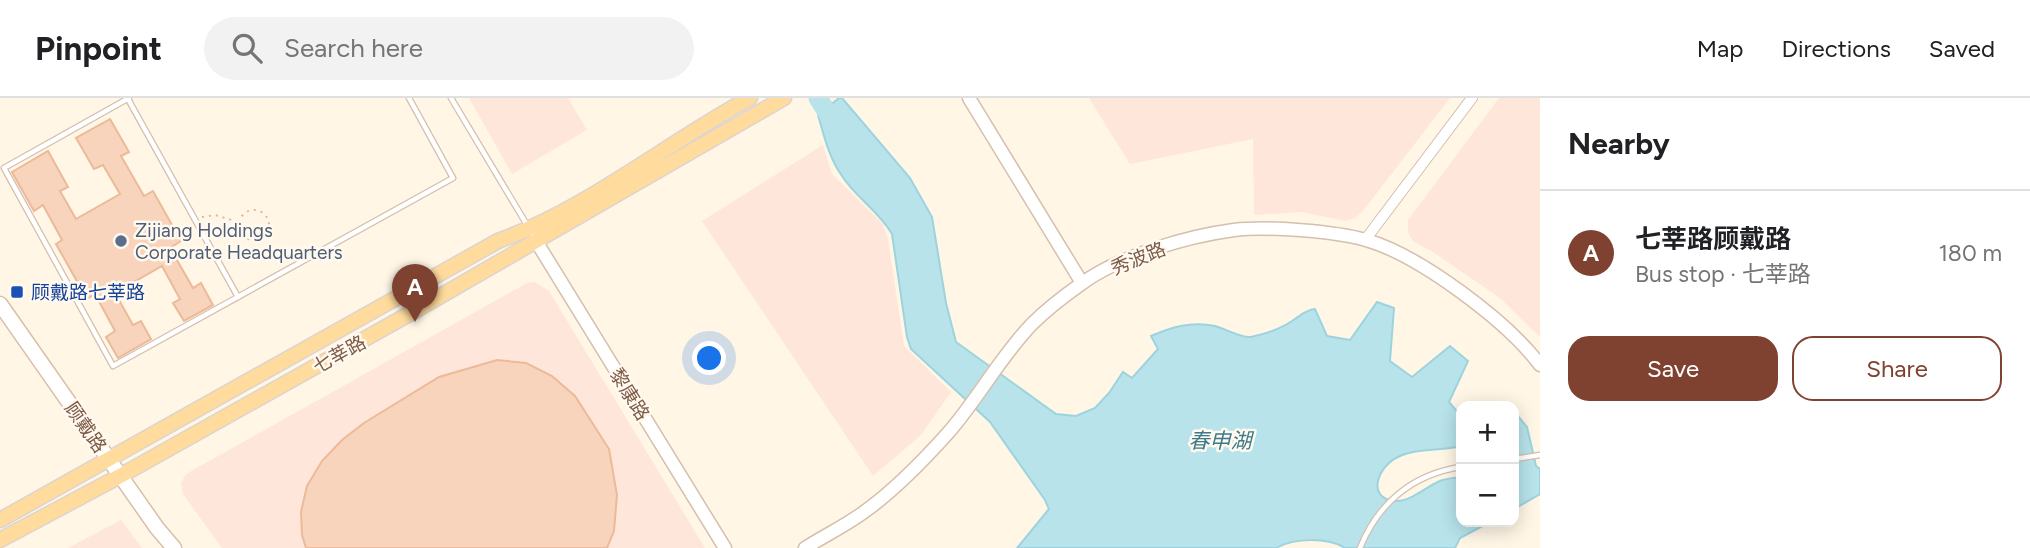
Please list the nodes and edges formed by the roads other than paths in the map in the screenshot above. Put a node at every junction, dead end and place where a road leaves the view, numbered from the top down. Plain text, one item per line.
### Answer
1 (128, 98) edge
2 (409, 98) edge
3 (451, 98) edge
4 (750, 98) edge
5 (784, 98) edge
6 (969, 98) edge
7 (1472, 98) edge
8 (533, 235) junction
9 (1365, 240) junction
10 (1082, 283) junction
11 (238, 297) junction
12 (0, 304) edge
13 (1540, 365) edge
14 (1540, 454) edge
15 (1519, 458) edge
16 (108, 459) junction
17 (1456, 468) edge
18 (120, 476) junction
19 (0, 520) edge
20 (0, 540) edge
21 (174, 548) edge
22 (725, 548) edge
23 (805, 548) edge
24 (1360, 548) edge

1 - 11 lane
1 - 11 lane
2 - 11 lane
3 - 8 lane
4 - 8 main road, 七莘路
5 - 8 main road, 七莘路
6 - 10 street
7 - 9 street
8 - 16 main road, 七莘路
8 - 18 main road, 七莘路
8 - 22 street, 黎康路
9 - 10 street, 秀波路
9 - 13 street, 秀波路
10 - 23 street, 秀波路
12 - 16 main road, 顾戴路
14 - 15 lane
16 - 18 main road, 顾戴路
16 - 19 main road, 七莘路
17 - 24 lane
18 - 20 main road, 七莘路
18 - 21 main road, 顾戴路

